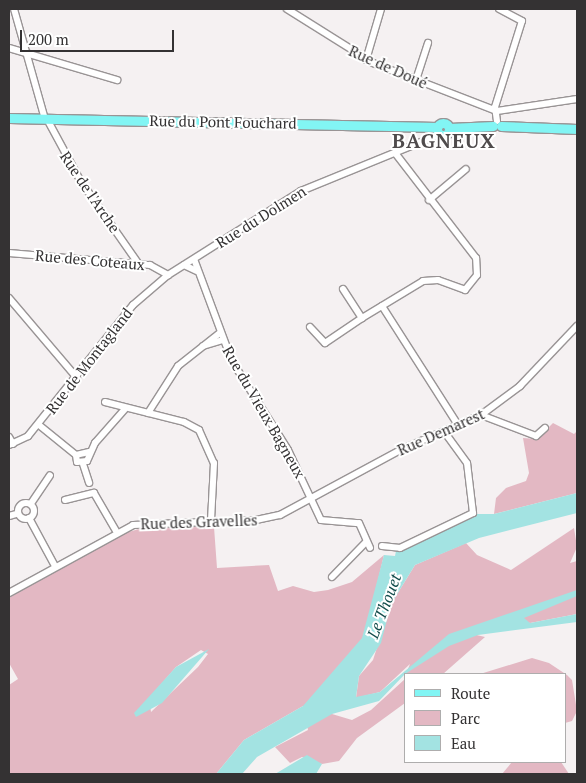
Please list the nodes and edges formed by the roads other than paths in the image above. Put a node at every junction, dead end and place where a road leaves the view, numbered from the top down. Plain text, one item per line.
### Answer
1 (14, 9) edge
2 (287, 9) edge
3 (381, 9) edge
4 (499, 9) edge
5 (428, 43) dead end
6 (9, 48) edge
7 (24, 52) junction
8 (366, 60) junction
9 (117, 80) dead end
10 (416, 80) junction
11 (577, 99) edge
12 (496, 111) junction
13 (9, 118) edge
14 (46, 119) junction
15 (497, 125) junction
16 (577, 129) edge
17 (439, 131) junction
18 (395, 153) junction
19 (466, 169) dead end
20 (429, 200) junction
21 (9, 253) edge
22 (194, 259) junction
23 (138, 264) junction
24 (184, 265) junction
25 (197, 271) junction
26 (168, 275) junction
27 (343, 289) dead end
28 (9, 298) edge
29 (382, 306) junction
30 (362, 318) junction
31 (310, 326) dead end
32 (577, 326) edge
33 (220, 333) junction
34 (223, 340) junction
35 (201, 346) junction
36 (78, 378) junction
37 (105, 402) dead end
38 (126, 409) junction
39 (148, 413) junction
40 (481, 415) junction
41 (38, 425) junction
42 (458, 425) junction
43 (545, 428) dead end
44 (444, 431) junction
45 (9, 437) edge
46 (11, 445) edge
47 (89, 452) junction
48 (76, 455) junction
49 (83, 464) junction
50 (50, 475) dead end
51 (89, 483) dead end
52 (311, 496) junction
53 (65, 500) dead end
54 (32, 502) junction
55 (16, 514) junction
56 (9, 516) edge
57 (29, 518) junction
58 (211, 520) junction
59 (116, 531) junction
60 (382, 546) dead end
61 (55, 566) junction
62 (332, 577) dead end
63 (9, 593) edge

1 - 7 street, Rue de l'Arche
2 - 8 street, Rue de Doué
3 - 8 street
4 - 12 street
5 - 10 street
6 - 7 street
7 - 9 street
7 - 14 street, Rue de l'Arche
8 - 10 street, Rue de Doué
10 - 12 street, Rue de Doué
11 - 12 street, Rue de Doué
12 - 15 street
13 - 14 main road, Rue du Pont Fouchard
14 - 17 main road, Rue du Pont Fouchard
14 - 23 street, Rue de l'Arche
15 - 16 main road
15 - 17 main road, Rue du Pont Fouchard
17 - 18 street, Rue du Dolmen
18 - 20 street
18 - 22 street, Rue du Dolmen
19 - 20 street
20 - 29 street
21 - 23 street, Rue des Coteaux
22 - 24 street, Rue du Dolmen
22 - 25 street, Rue du Vieux Bagneux
23 - 26 street, Rue des Coteaux
24 - 25 street
24 - 26 street, Rue du Dolmen
25 - 33 street, Rue du Vieux Bagneux
26 - 36 street, Rue de Montagland
27 - 30 street
28 - 36 street
29 - 30 street
29 - 42 street
30 - 31 street
32 - 40 street, Rue Demarest
33 - 34 street, Rue du Vieux Bagneux
33 - 35 street
34 - 35 street
34 - 52 street, Rue du Vieux Bagneux
35 - 39 street
36 - 41 street, Rue de Montagland
37 - 38 street
38 - 39 street
38 - 47 street
39 - 58 street
40 - 42 street, Rue Demarest
40 - 43 street
41 - 46 street, Rue de Montagland
41 - 48 street
42 - 44 street, Rue Demarest
44 - 52 street, Rue Demarest
44 - 60 street
45 - 46 street
47 - 48 street
47 - 49 street
48 - 49 street
49 - 51 street
50 - 54 street
52 - 58 street, Rue des Gravelles
52 - 62 street, Rue du Vieux Bagneux
53 - 59 street
54 - 55 street
54 - 57 street
55 - 56 street
55 - 57 street
57 - 61 street
58 - 59 street, Rue des Gravelles
59 - 61 street, Rue des Gravelles
61 - 63 street, Rue des Gravelles

